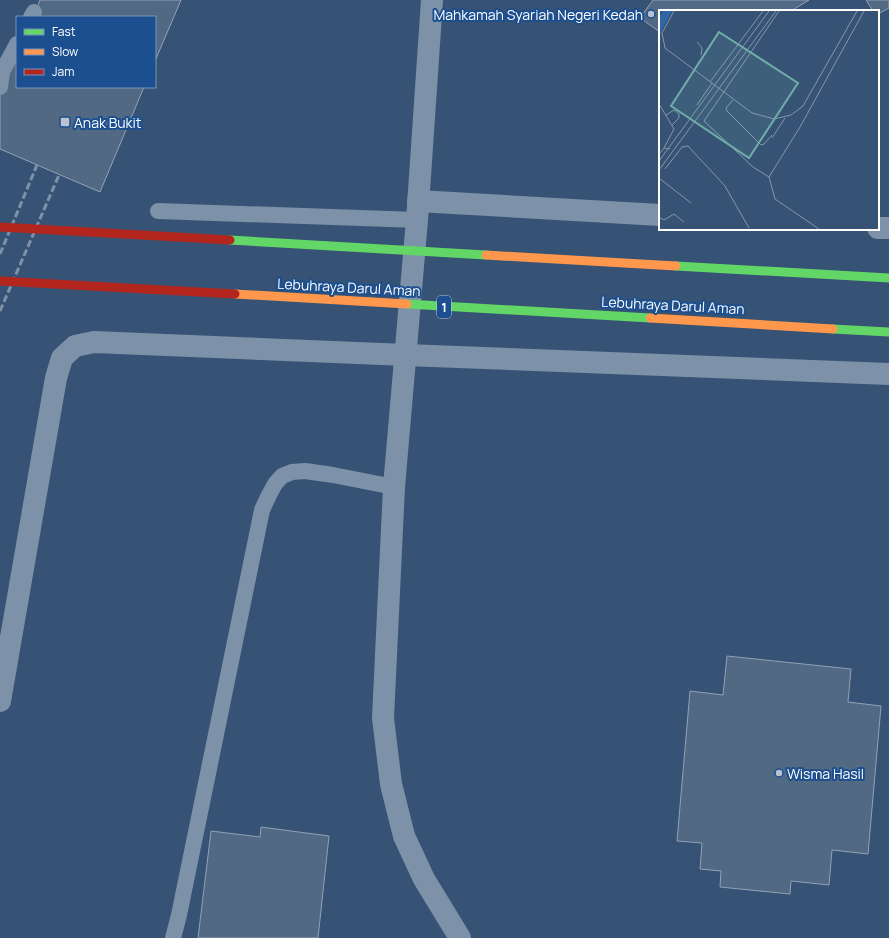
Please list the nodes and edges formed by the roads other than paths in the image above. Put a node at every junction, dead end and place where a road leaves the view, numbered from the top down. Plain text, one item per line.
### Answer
1 (432, 0) edge
2 (16, 46) edge
3 (1, 76) edge
4 (417, 210) junction
5 (158, 211) dead end
6 (659, 215) edge
7 (0, 227) edge
8 (889, 278) edge
9 (0, 281) edge
10 (889, 332) edge
11 (406, 355) junction
12 (889, 374) edge
13 (394, 486) junction
14 (0, 701) edge
15 (173, 938) edge
16 (460, 938) edge

1 - 4 street
2 - 3 lane
4 - 5 lane
4 - 6 street
4 - 11 street
7 - 8 highway, bridge
9 - 10 highway, Lebuhraya Darul Aman / 1, bridge
11 - 12 street
11 - 13 street
11 - 14 street
13 - 15 lane
13 - 16 street

